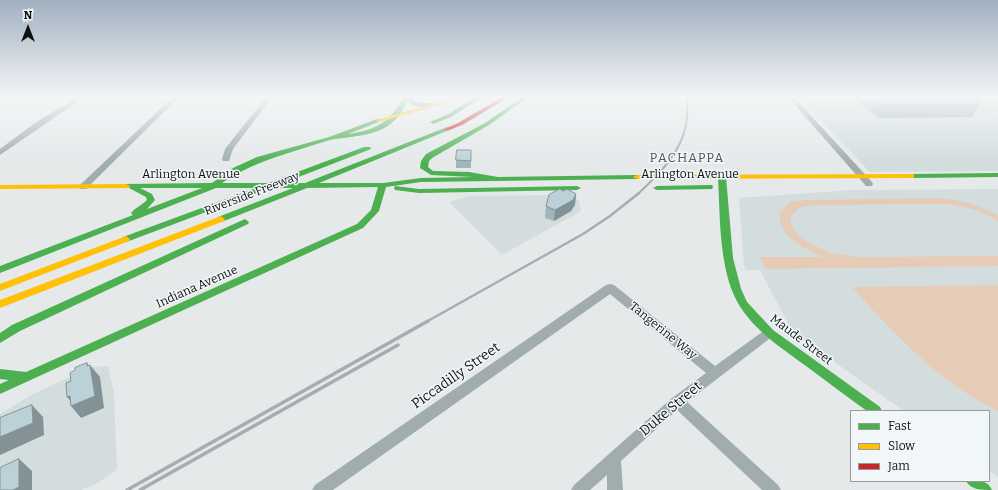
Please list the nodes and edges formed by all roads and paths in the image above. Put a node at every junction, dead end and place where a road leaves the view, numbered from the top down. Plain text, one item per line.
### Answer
1 (48, 119) edge
2 (153, 119) edge
3 (252, 119) edge
4 (383, 119) edge
5 (394, 119) edge
6 (442, 119) edge
7 (469, 119) edge
8 (494, 119) edge
9 (810, 119) edge
10 (379, 120) joint
11 (422, 127) dead end
12 (331, 138) junction
13 (374, 146) dead end
14 (0, 153) edge
15 (269, 156) junction
16 (226, 159) dead end
17 (998, 175) edge
18 (861, 176) junction
19 (722, 177) junction
20 (495, 178) junction
21 (998, 182) edge
22 (869, 184) junction
23 (383, 185) junction
24 (212, 186) junction
25 (281, 186) junction
26 (774, 186) dead end
27 (0, 187) edge
28 (83, 187) junction
29 (132, 187) junction
30 (726, 187) junction
31 (586, 188) dead end
32 (646, 188) dead end
33 (287, 194) junction
34 (269, 211) dead end
35 (255, 217) dead end
36 (102, 229) junction
37 (0, 270) edge
38 (0, 288) edge
39 (610, 288) joint
40 (0, 304) edge
41 (769, 333) junction
42 (0, 339) edge
43 (715, 373) junction
44 (0, 374) edge
45 (27, 377) junction
46 (0, 389) edge
47 (677, 402) junction
48 (875, 410) edge
49 (614, 458) junction
50 (974, 482) edge
51 (320, 490) edge
52 (578, 490) edge
53 (615, 490) edge
54 (773, 490) edge
55 (985, 490) edge

1 - 14 street
2 - 28 street
3 - 16 street
4 - 10 main road
5 - 12 main road
6 - 11 main road
7 - 33 main road, Riverside Freeway
8 - 20 main road
9 - 18 street
10 - 12 main road
12 - 15 main road
13 - 38 main road, Riverside Freeway
15 - 24 main road
15 - 25 main road
17 - 18 main road, Arlington Avenue
18 - 19 main road, Arlington Avenue
18 - 22 street
19 - 20 main road, Arlington Avenue
19 - 30 main road, Maude Street
20 - 23 main road, Arlington Avenue
21 - 22 main road
22 - 26 main road
23 - 25 main road, Arlington Avenue
23 - 31 main road, Arlington Avenue
23 - 45 main road, Indiana Avenue
24 - 25 main road, Arlington Avenue
24 - 29 main road, Arlington Avenue
24 - 36 main road
27 - 28 main road, Arlington Avenue
28 - 29 main road, Arlington Avenue
29 - 36 main road
30 - 32 main road, Arlington Avenue
30 - 41 main road, Maude Street
33 - 34 main road
33 - 40 main road, Riverside Freeway
35 - 42 main road
36 - 37 main road
39 - 43 street, Tangerine Way
39 - 51 street, Piccadilly Street
41 - 43 street, Duke Street
41 - 48 main road, Maude Street
43 - 47 street, Duke Street
44 - 45 main road
45 - 46 main road, Indiana Avenue
47 - 49 street, Duke Street
47 - 54 street
49 - 52 street, Duke Street
49 - 53 street
50 - 55 main road

